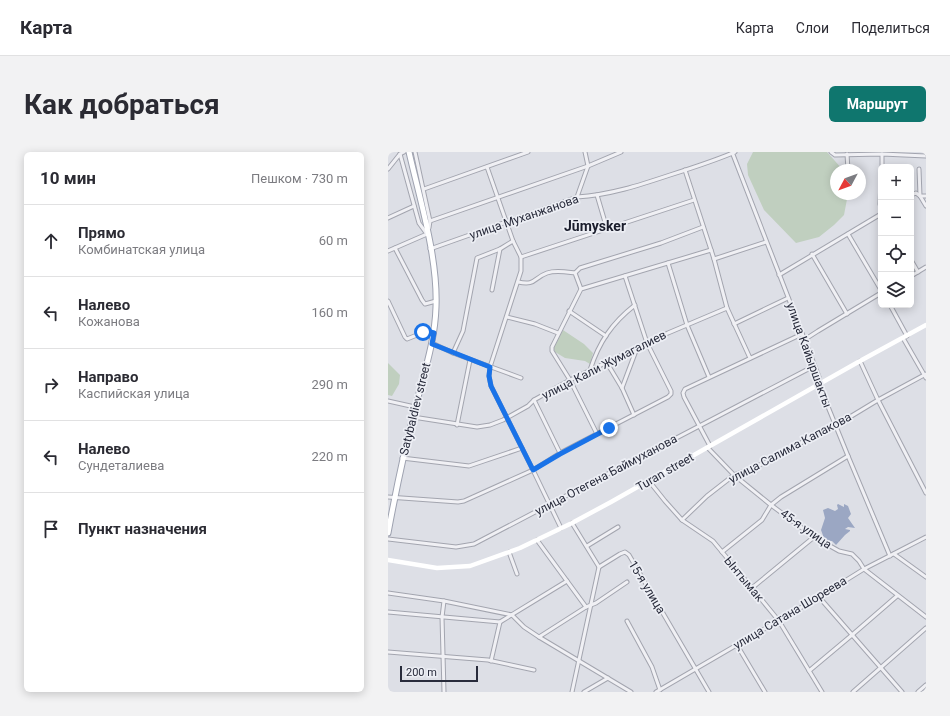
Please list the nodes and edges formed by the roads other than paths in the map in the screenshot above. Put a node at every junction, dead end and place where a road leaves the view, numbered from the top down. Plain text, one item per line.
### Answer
1 (404, 152) edge
2 (409, 152) edge
3 (415, 152) edge
4 (528, 152) edge
5 (585, 152) edge
6 (621, 152) edge
7 (733, 152) edge
8 (831, 152) edge
9 (400, 154) junction
10 (847, 154) junction
11 (882, 154) junction
12 (926, 156) edge
13 (848, 164) edge
14 (882, 164) edge
15 (588, 166) junction
16 (487, 167) junction
17 (388, 169) edge
18 (919, 169) dead end
19 (685, 170) junction
20 (424, 189) junction
21 (914, 194) edge
22 (597, 196) junction
23 (920, 196) junction
24 (926, 196) edge
25 (497, 197) junction
26 (577, 197) junction
27 (694, 200) junction
28 (414, 206) junction
29 (926, 206) edge
30 (878, 216) edge
31 (388, 218) edge
32 (430, 221) junction
33 (506, 222) junction
34 (703, 227) junction
35 (607, 228) junction
36 (427, 234) junction
37 (848, 234) junction
38 (513, 240) junction
39 (766, 242) junction
40 (395, 248) junction
41 (430, 249) junction
42 (500, 249) junction
43 (711, 250) junction
44 (388, 251) edge
45 (812, 254) junction
46 (521, 257) junction
47 (714, 259) junction
48 (668, 263) junction
49 (914, 265) edge
50 (926, 267) edge
51 (918, 272) junction
52 (575, 273) junction
53 (914, 274) edge
54 (779, 275) junction
55 (625, 276) junction
56 (518, 282) junction
57 (878, 285) edge
58 (581, 289) junction
59 (492, 290) dead end
60 (878, 295) edge
61 (788, 298) junction
62 (388, 301) edge
63 (436, 301) junction
64 (635, 305) junction
65 (727, 308) junction
66 (891, 308) edge
67 (569, 311) junction
68 (847, 314) junction
69 (507, 317) junction
70 (734, 324) junction
71 (926, 325) edge
72 (687, 326) junction
73 (434, 333) junction
74 (558, 333) junction
75 (802, 334) junction
76 (606, 336) junction
77 (905, 337) junction
78 (804, 340) junction
79 (647, 343) junction
80 (432, 344) junction
81 (637, 348) junction
82 (453, 353) junction
83 (750, 358) junction
84 (470, 360) junction
85 (860, 361) junction
86 (606, 363) junction
87 (814, 366) junction
88 (490, 367) junction
89 (590, 370) junction
90 (925, 376) edge
91 (521, 378) dead end
92 (709, 378) junction
93 (570, 380) junction
94 (820, 384) junction
95 (622, 388) junction
96 (534, 400) junction
97 (878, 400) junction
98 (388, 401) edge
99 (415, 407) junction
100 (634, 415) junction
101 (413, 417) junction
102 (507, 417) junction
103 (457, 425) junction
104 (835, 425) junction
105 (699, 426) junction
106 (597, 434) junction
107 (709, 447) junction
108 (522, 448) junction
109 (560, 454) junction
110 (848, 456) junction
111 (402, 458) junction
112 (533, 470) junction
113 (734, 475) junction
114 (649, 481) junction
115 (926, 493) edge
116 (388, 497) edge
117 (394, 498) junction
118 (550, 504) junction
119 (771, 505) junction
120 (682, 520) junction
121 (572, 523) junction
122 (618, 527) dead end
123 (561, 528) junction
124 (388, 533) edge
125 (814, 537) junction
126 (926, 537) edge
127 (388, 538) edge
128 (537, 540) junction
129 (587, 546) junction
130 (509, 552) junction
131 (722, 552) junction
132 (894, 554) junction
133 (890, 556) junction
134 (388, 560) edge
135 (599, 567) junction
136 (864, 569) junction
137 (517, 574) dead end
138 (926, 577) edge
139 (567, 581) junction
140 (627, 582) dead end
141 (752, 588) junction
142 (388, 593) edge
143 (897, 596) junction
144 (819, 597) junction
145 (444, 601) junction
146 (590, 606) junction
147 (586, 607) junction
148 (388, 612) edge
149 (512, 615) junction
150 (442, 617) junction
151 (926, 617) edge
152 (627, 621) dead end
153 (779, 621) junction
154 (500, 622) junction
155 (926, 628) edge
156 (852, 635) junction
157 (539, 637) junction
158 (738, 644) junction
159 (388, 652) edge
160 (442, 656) junction
161 (491, 661) junction
162 (579, 661) junction
163 (881, 668) junction
164 (696, 669) junction
165 (534, 670) dead end
166 (809, 671) junction
167 (608, 678) junction
168 (926, 685) edge
169 (660, 690) junction
170 (444, 692) edge
171 (572, 692) edge
172 (584, 692) edge
173 (631, 692) edge
174 (656, 692) edge
175 (709, 692) edge
176 (765, 692) edge
177 (822, 692) edge
178 (853, 692) edge
179 (902, 692) edge
180 (918, 692) edge

1 - 9 street
2 - 36 main road, Satybaldiev street
3 - 20 street
4 - 16 street
5 - 15 street
6 - 15 street
7 - 19 street, улица Муханжанова
7 - 39 street, улица Кайыршакты
8 - 10 street
9 - 17 street
9 - 28 street
10 - 11 street
10 - 13 street
11 - 12 street
11 - 14 street
15 - 25 street
15 - 26 street
16 - 20 street
16 - 25 street
18 - 23 street
19 - 22 street, улица Муханжанова
19 - 27 street
20 - 32 street
21 - 23 street
22 - 26 street, улица Муханжанова
22 - 35 street
23 - 24 street
23 - 29 street
25 - 32 street
25 - 33 street
26 - 33 street, улица Муханжанова
27 - 34 street
27 - 35 street
28 - 31 street
28 - 36 street
30 - 37 street
32 - 36 street
33 - 38 street
33 - 41 street, улица Муханжанова
34 - 43 street
34 - 52 street
35 - 46 street
36 - 40 street
36 - 41 main road, Satybaldiev street
37 - 45 street
37 - 57 street
38 - 42 street
38 - 46 street
39 - 47 street
39 - 54 street, улица Кайыршакты
40 - 44 street
40 - 63 street
41 - 63 main road, Satybaldiev street
42 - 59 street
42 - 82 street
43 - 47 street
43 - 48 street
45 - 54 street
45 - 68 street
46 - 56 street
47 - 65 street
48 - 55 street
48 - 72 street
49 - 51 street
50 - 51 street
51 - 53 street
52 - 56 street
52 - 58 street
54 - 61 street, улица Кайыршакты
55 - 58 street
55 - 64 street
56 - 69 street
58 - 67 street
60 - 68 street
61 - 70 street
61 - 75 street, улица Кайыршакты
62 - 73 street
63 - 73 main road, Satybaldiev street
64 - 76 street
64 - 79 street
65 - 70 street
65 - 72 street, улица Кали Жумагалиев
66 - 77 street
67 - 74 street
67 - 76 street
68 - 78 street
69 - 74 street
69 - 88 street
70 - 83 street
71 - 77 street, Turan street
72 - 79 street, улица Кали Жумагалиев
72 - 92 street
73 - 80 main road, Satybaldiev street
74 - 93 street
75 - 78 street, улица Кайыршакты
75 - 83 street
76 - 89 street
77 - 85 street, Turan street
77 - 90 street
78 - 87 street, улица Кайыршакты
79 - 81 street, улица Кали Жумагалиев
79 - 100 street
80 - 82 street
80 - 99 main road, Satybaldiev street
81 - 86 street, улица Кали Жумагалиев
81 - 95 street
82 - 84 street
83 - 92 street
84 - 88 street
84 - 103 street
85 - 94 street, Turan street
85 - 97 street
86 - 89 street, улица Кали Жумагалиев
86 - 95 street
87 - 94 street, улица Кайыршакты
87 - 105 street, улица Отегена Баймуханова
88 - 91 street
88 - 102 street
89 - 93 street, улица Кали Жумагалиев
90 - 97 street, улица Салима Капакова
92 - 105 street, 45-я улица
93 - 96 street, улица Кали Жумагалиев
93 - 106 street
94 - 104 street, улица Кайыршакты
94 - 107 street, Turan street
95 - 100 street
96 - 102 street, улица Кали Жумагалиев
96 - 109 street
97 - 104 street, улица Салима Капакова
97 - 115 street
98 - 99 street
99 - 101 main road, Satybaldiev street
100 - 106 street
101 - 103 street, улица Кали Жумагалиев
101 - 111 main road, Satybaldiev street
102 - 103 street, улица Кали Жумагалиев
102 - 108 street
104 - 110 street, улица Кайыршакты
104 - 113 street, улица Салима Капакова
105 - 107 street, 45-я улица
105 - 118 street, улица Отегена Баймуханова
106 - 109 street
107 - 113 street, 45-я улица
107 - 114 street, Turan street
108 - 111 street
108 - 112 street
109 - 112 street
110 - 119 street
110 - 133 street, улица Кайыршакты
111 - 117 main road, Satybaldiev street
112 - 117 street
112 - 118 street
113 - 119 street, 45-я улица
113 - 120 street, улица Салима Капакова
114 - 120 street, Ынтымак
114 - 121 street, Turan street
116 - 117 street
117 - 124 main road, Satybaldiev street
118 - 123 street
118 - 127 street, улица Отегена Баймуханова
119 - 125 street, 45-я улица
119 - 131 street
120 - 131 street, Ынтымак
121 - 123 street, Turan street
121 - 129 street
122 - 129 street
123 - 128 street, Turan street
125 - 136 street, 45-я улица
125 - 141 street
126 - 132 street, улица Сатана Шореева
128 - 130 street, Turan street
128 - 139 street
129 - 135 street
130 - 134 street, Turan street
130 - 137 street
131 - 141 street, Ынтымак
132 - 133 street, улица Сатана Шореева
132 - 138 street
133 - 136 street, улица Сатана Шореева
135 - 146 street
135 - 164 street, 15-я улица
136 - 143 street, 45-я улица
136 - 144 street, улица Сатана Шореева
139 - 147 street
139 - 149 street
140 - 146 street
141 - 153 street, Ынтымак
142 - 145 street
143 - 151 street, 45-я улица
143 - 156 street
144 - 153 street, улица Сатана Шореева
144 - 156 street
145 - 149 street
145 - 150 street
146 - 147 street
146 - 162 street
147 - 157 street
148 - 150 street
149 - 154 street
149 - 157 street
150 - 154 street
150 - 160 street
152 - 169 street
153 - 158 street, улица Сатана Шореева
153 - 166 street, Ынтымак
154 - 161 street
155 - 163 street
156 - 163 street
156 - 166 street
157 - 162 street
158 - 164 street, улица Сатана Шореева
158 - 176 street
159 - 160 street
160 - 161 street
160 - 170 street
161 - 165 street
162 - 167 street
162 - 171 street
163 - 178 street
163 - 179 street
164 - 169 street, улица Сатана Шореева
164 - 175 street, 15-я улица
166 - 177 street, Ынтымак
167 - 172 street
167 - 173 street
168 - 180 street
169 - 174 street, улица Сатана Шореева

